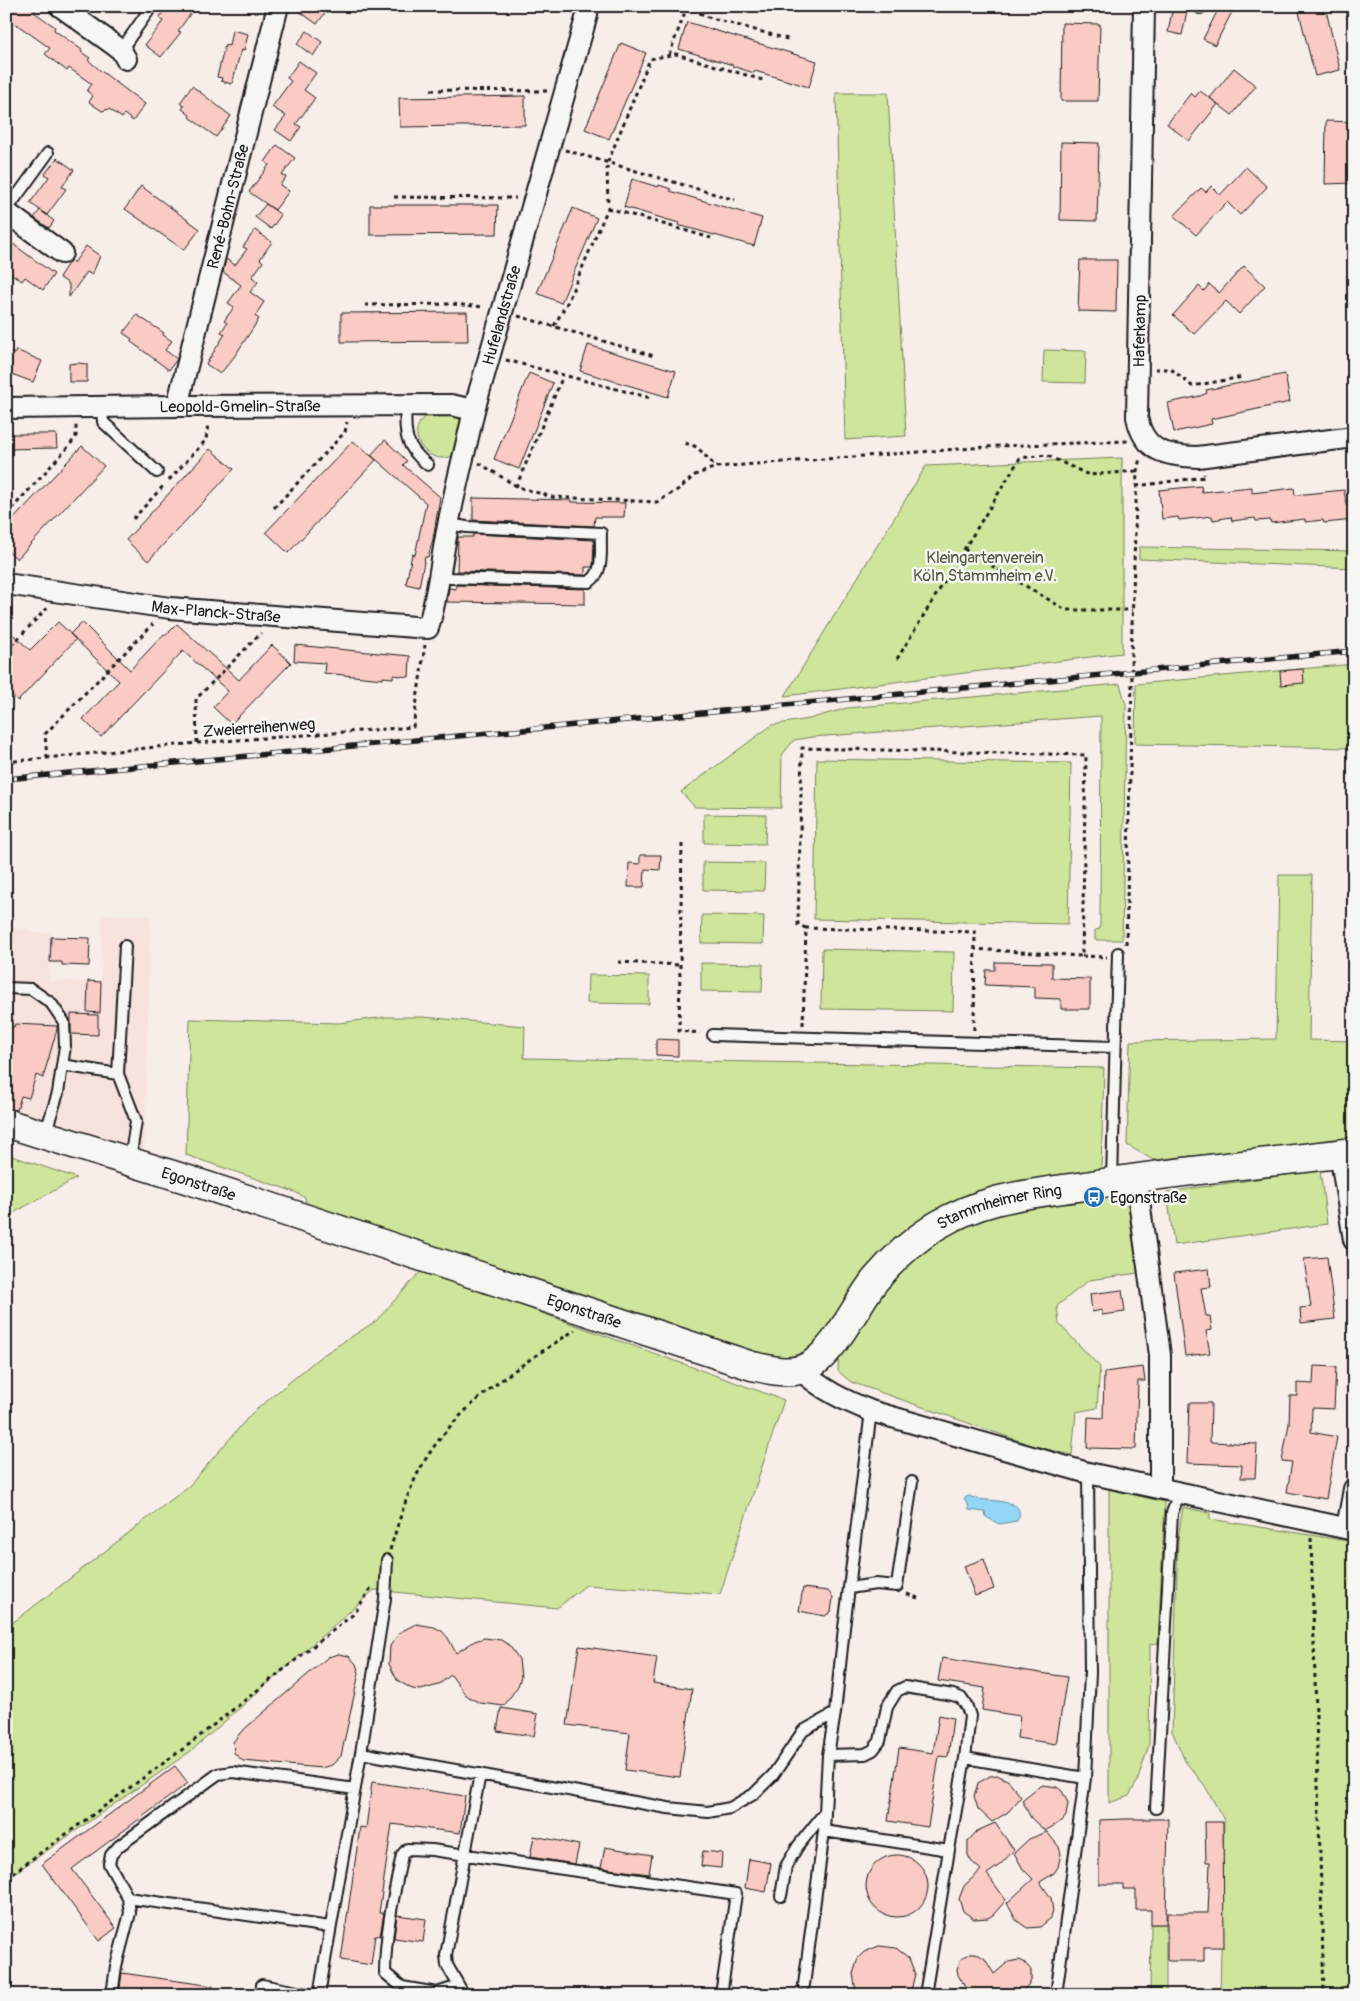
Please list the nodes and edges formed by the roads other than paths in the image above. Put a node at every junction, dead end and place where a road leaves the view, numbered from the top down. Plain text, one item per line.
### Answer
1 (60, 6) edge
2 (152, 6) edge
3 (278, 6) edge
4 (588, 6) edge
5 (1144, 6) edge
6 (123, 54) joint
7 (48, 153) dead end
8 (6, 211) edge
9 (62, 253) dead end
10 (177, 406) junction
11 (406, 406) junction
12 (102, 407) junction
13 (6, 408) edge
14 (474, 410) junction
15 (1354, 437) edge
16 (428, 465) dead end
17 (157, 472) dead end
18 (448, 524) junction
19 (439, 575) junction
20 (6, 584) edge
21 (428, 628) joint
22 (125, 946) dead end
23 (1117, 956) road end
24 (6, 988) edge
25 (713, 1035) road end
26 (1115, 1048) junction
27 (62, 1065) junction
28 (118, 1074) junction
29 (6, 1123) edge
30 (44, 1135) junction
31 (1347, 1153) edge
32 (130, 1162) junction
33 (1124, 1180) junction
34 (1354, 1240) edge
35 (800, 1370) junction
36 (871, 1411) junction
37 (1088, 1473) junction
38 (912, 1482) dead end
39 (1160, 1487) junction
40 (1354, 1490) edge
41 (1180, 1491) junction
42 (1350, 1529) edge
43 (387, 1560) road end
44 (849, 1588) junction
45 (836, 1713) junction
46 (361, 1753) junction
47 (828, 1755) junction
48 (965, 1758) junction
49 (480, 1774) junction
50 (1085, 1778) junction
51 (355, 1789) junction
52 (1156, 1808) dead end
53 (825, 1812) junction
54 (824, 1831) junction
55 (948, 1850) junction
56 (465, 1855) junction
57 (780, 1896) dead end
58 (128, 1898) junction
59 (330, 1927) junction
60 (804, 1985) dead end
61 (462, 1990) edge
62 (112, 1995) edge
63 (261, 1995) edge
64 (313, 1995) edge
65 (319, 1995) edge
66 (721, 1995) edge
67 (925, 1995) edge
68 (1056, 1995) edge

1 - 6 street
2 - 6 lane
3 - 10 street, René-Bohn-Straße
4 - 14 street, Hufelandstraße
5 - 15 street, Haferkamp
7 - 8 lane
8 - 9 street
10 - 11 street, Leopold-Gmelin-Straße
10 - 12 street, Leopold-Gmelin-Straße
11 - 14 street, Leopold-Gmelin-Straße
11 - 16 lane
12 - 13 street, Leopold-Gmelin-Straße
12 - 17 lane
14 - 18 street, Hufelandstraße
18 - 19 street, Hufelandstraße
18 - 19 lane
19 - 21 street, Hufelandstraße
20 - 21 street, Max-Planck-Straße
22 - 28 lane
23 - 26 lane
24 - 27 lane
25 - 26 lane
26 - 33 lane
27 - 28 lane
27 - 30 lane
28 - 32 lane
29 - 30 street, Egonstraße
30 - 32 street, Egonstraße
31 - 33 street, Stammheimer Ring
31 - 34 street
32 - 35 street, Egonstraße
33 - 35 street, Stammheimer Ring
33 - 39 street
35 - 36 street
36 - 37 street
36 - 44 lane
37 - 39 street
37 - 50 lane
38 - 44 lane
39 - 41 street
40 - 42 street
41 - 42 street
41 - 52 lane
43 - 46 lane
44 - 45 lane
45 - 47 lane
45 - 49 lane
46 - 49 lane
46 - 51 lane
47 - 48 lane
47 - 53 lane
48 - 50 lane
48 - 55 lane
49 - 56 lane
50 - 68 lane
51 - 58 lane
51 - 59 lane
53 - 54 lane
53 - 57 lane
54 - 55 lane
54 - 60 lane
55 - 67 lane
56 - 61 lane
56 - 61 lane
56 - 66 lane
58 - 59 lane
58 - 62 lane
59 - 65 lane
63 - 64 lane

